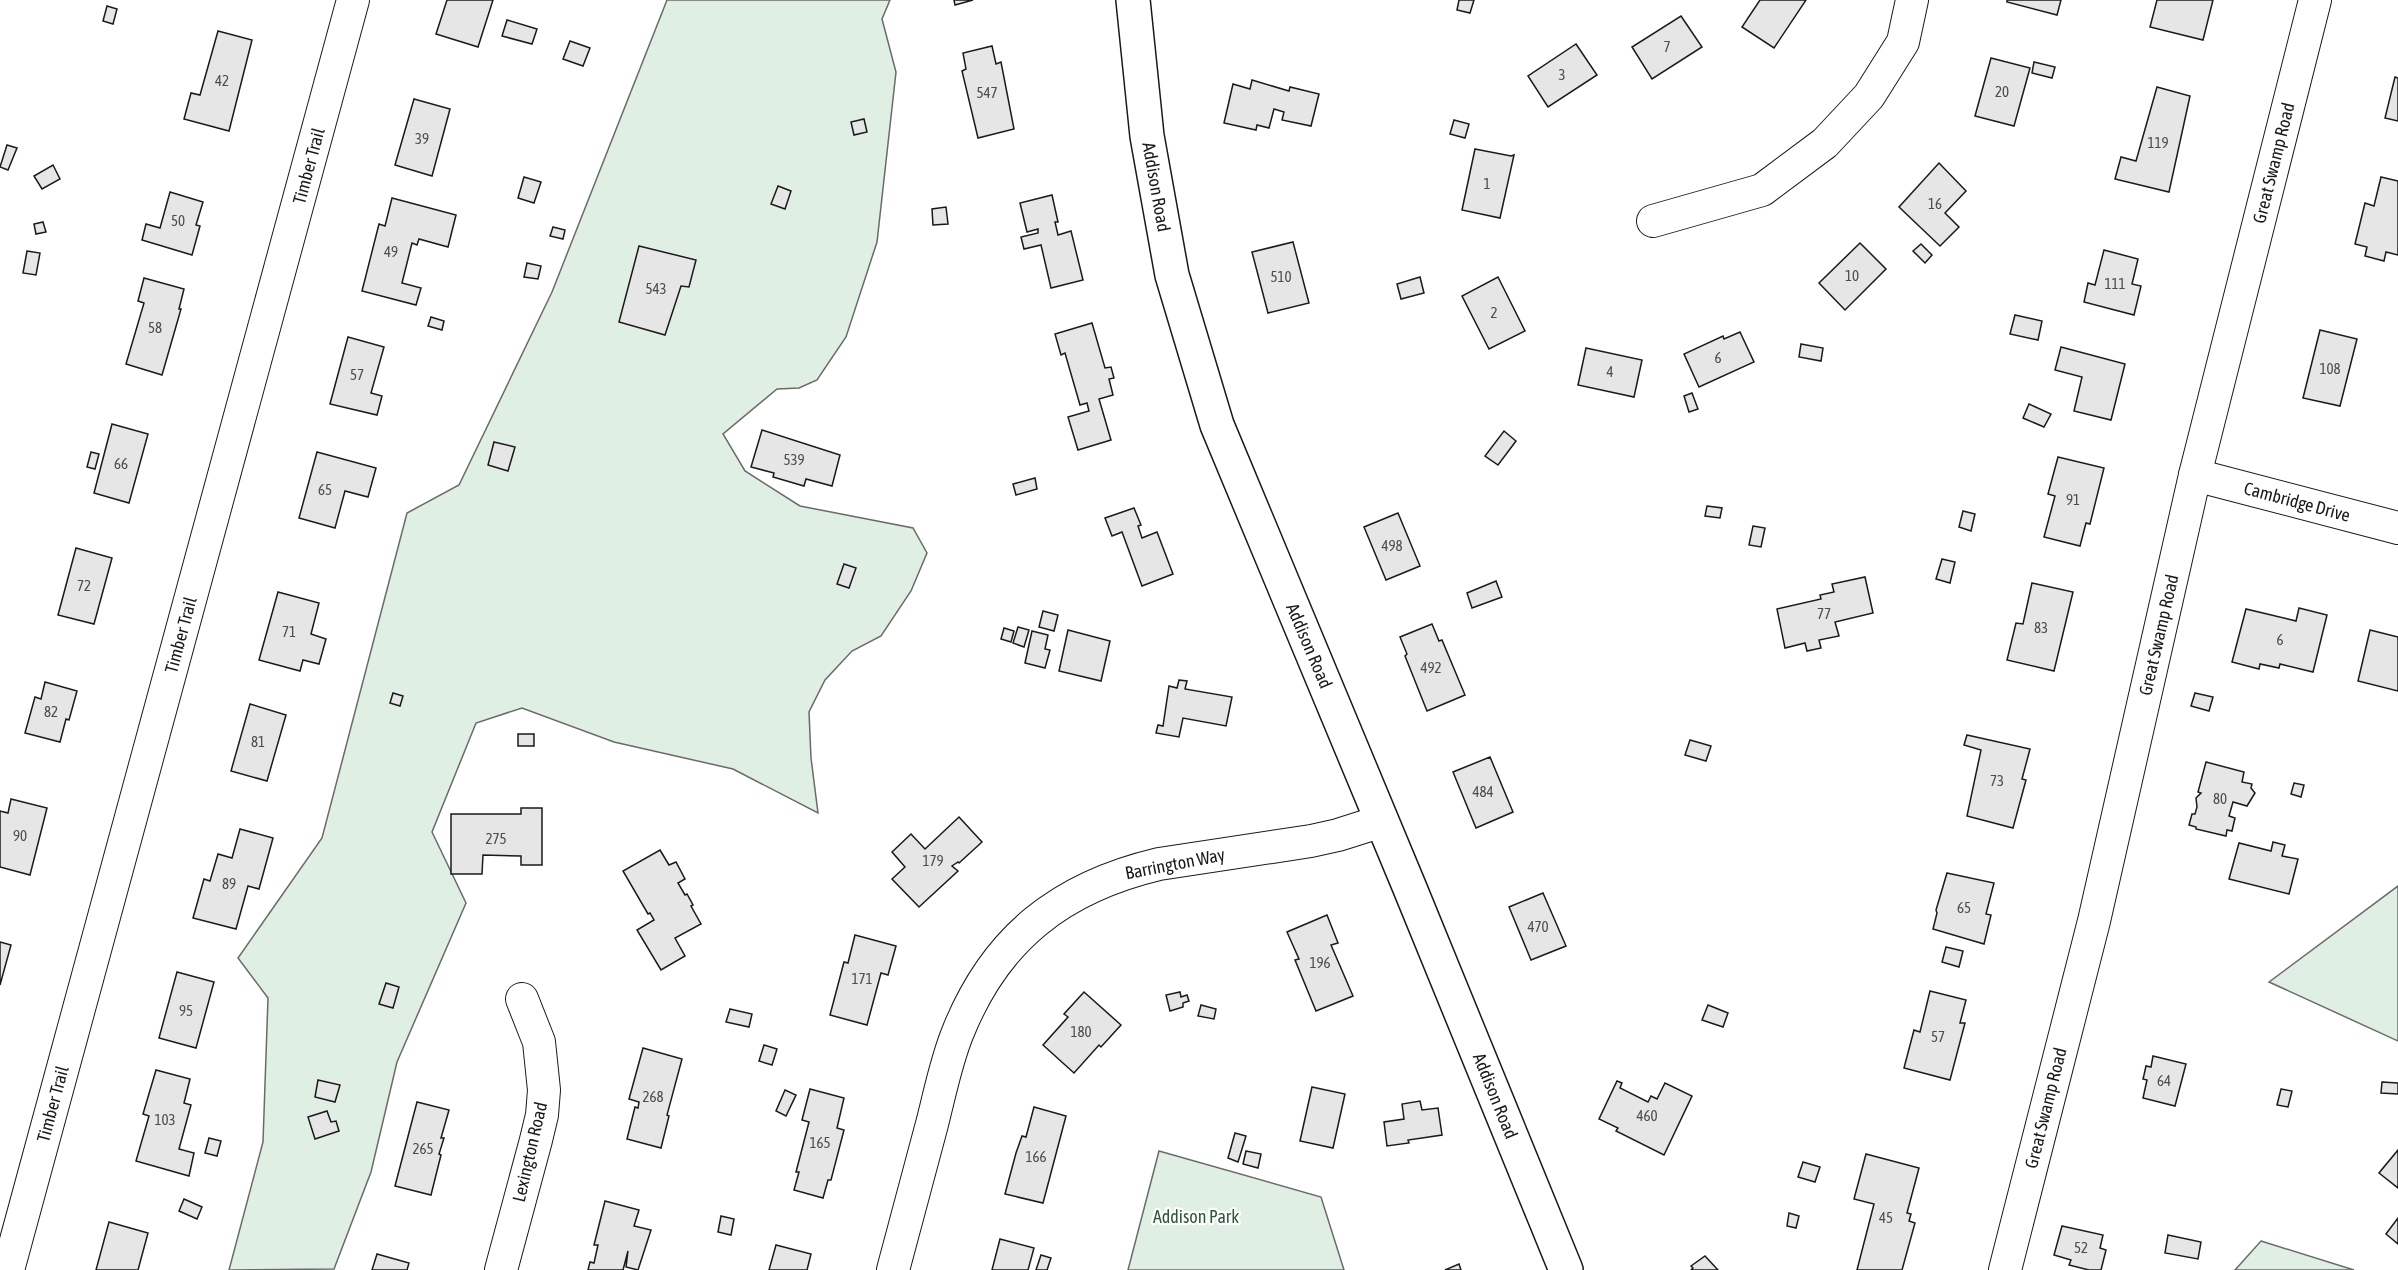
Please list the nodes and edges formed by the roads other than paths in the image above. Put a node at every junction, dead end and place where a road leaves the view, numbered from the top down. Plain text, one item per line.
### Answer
1 (353, 0) edge
2 (1133, 0) edge
3 (1912, 0) edge
4 (2315, 0) edge
5 (1653, 221) dead end
6 (2195, 476) junction
7 (2398, 528) edge
8 (1382, 820) junction
9 (522, 999) dead end
10 (13, 1204) edge
11 (8, 1270) edge
12 (501, 1270) edge
13 (893, 1270) edge
14 (1566, 1270) edge
15 (2005, 1270) edge

1 - 10 street, Timber Trail
2 - 8 main road, Addison Road
3 - 5 street
4 - 6 street, Great Swamp Road
6 - 7 street, Cambridge Drive
6 - 15 street, Great Swamp Road
8 - 13 street, Barrington Way
8 - 14 main road, Addison Road
9 - 12 street, Lexington Road
10 - 11 street, Timber Trail

